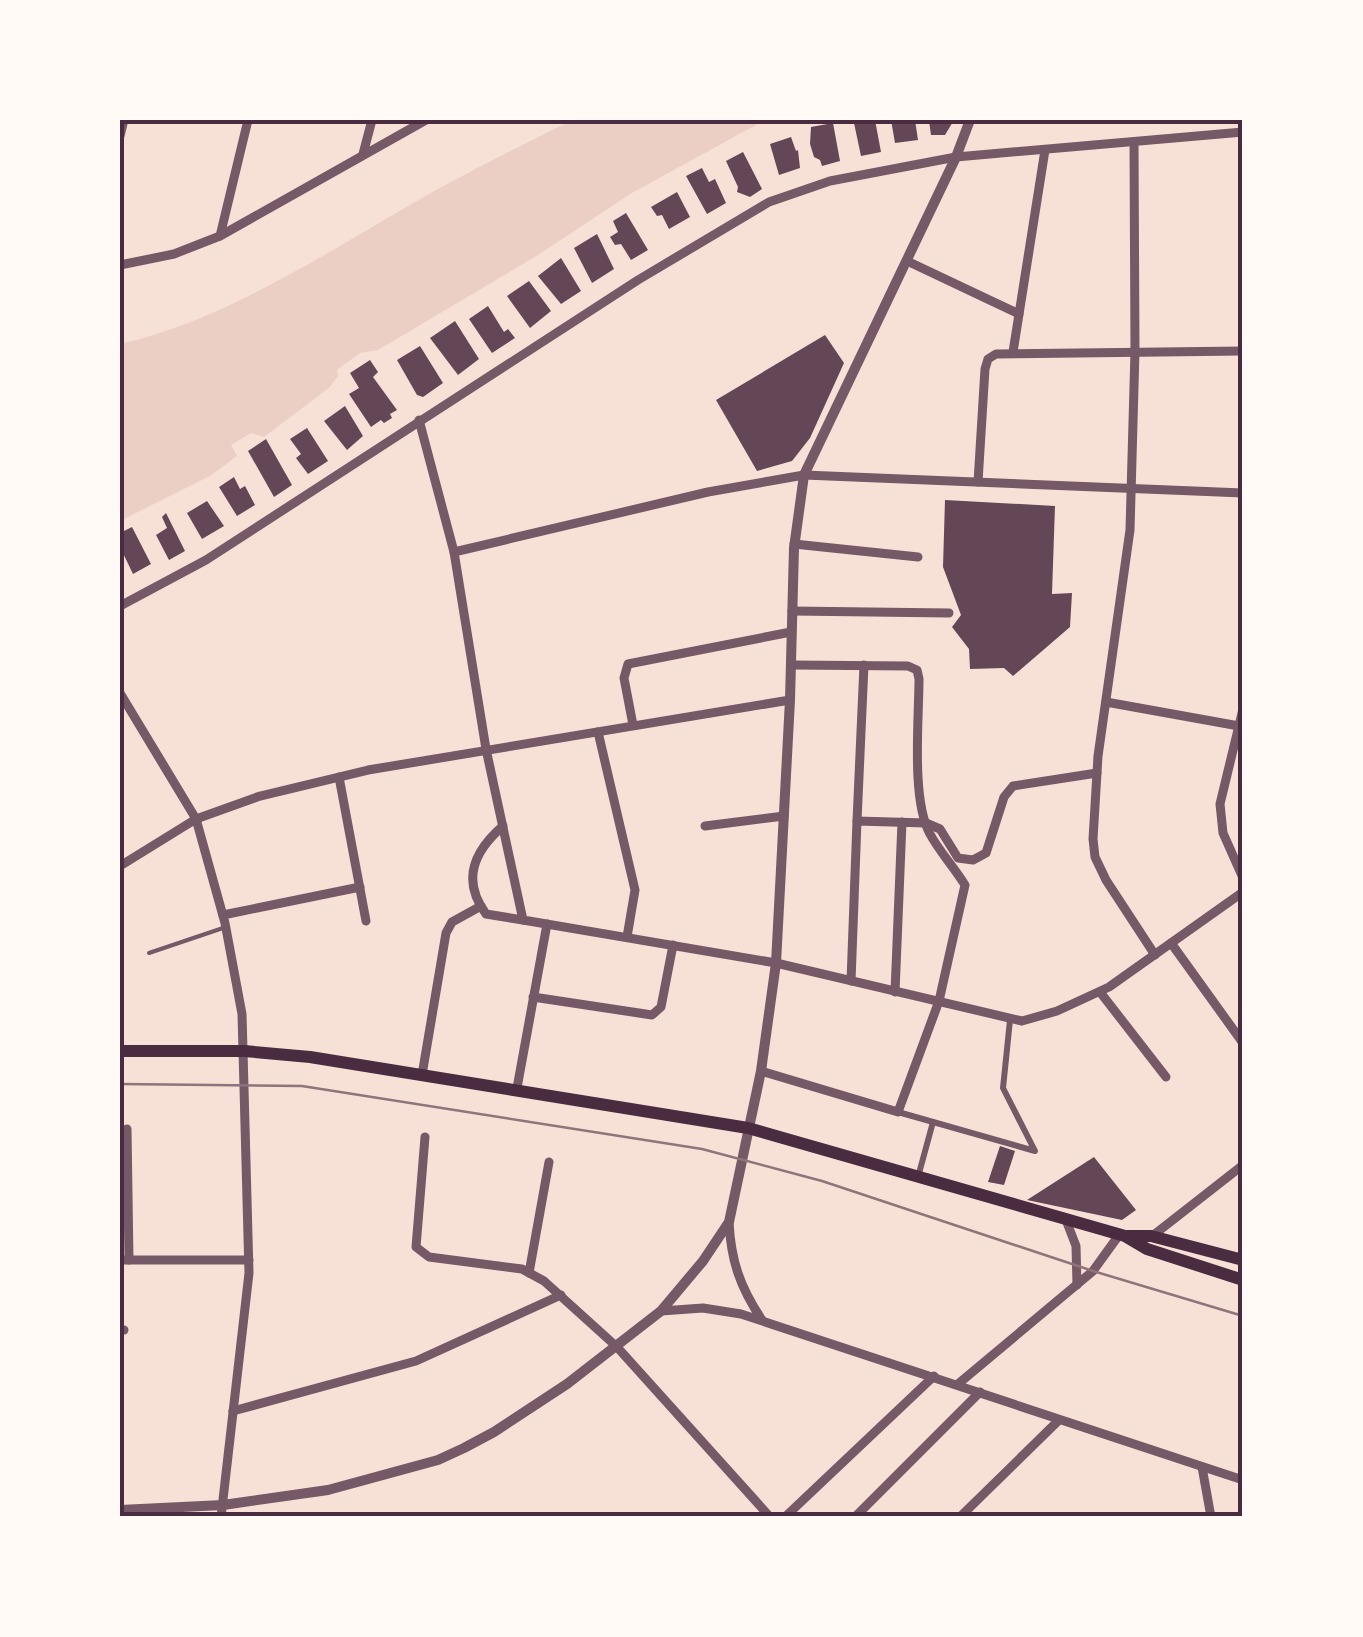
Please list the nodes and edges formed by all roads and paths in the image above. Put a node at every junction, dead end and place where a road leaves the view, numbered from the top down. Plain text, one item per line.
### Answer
1 (124, 120) edge
2 (248, 120) edge
3 (372, 120) edge
4 (426, 120) edge
5 (970, 120) edge
6 (1243, 132) edge
7 (120, 136) edge
8 (1134, 142) junction
9 (1045, 150) junction
10 (363, 154) junction
11 (956, 156) junction
12 (220, 236) junction
13 (907, 260) junction
14 (120, 265) edge
15 (1019, 314) junction
16 (1136, 351) junction
17 (1243, 351) edge
18 (1013, 352) junction
19 (419, 420) junction
20 (804, 475) junction
21 (978, 482) junction
22 (1131, 488) junction
23 (1243, 493) edge
24 (794, 544) junction
25 (454, 552) junction
26 (918, 556) dead end
27 (120, 606) edge
28 (792, 611) junction
29 (949, 613) dead end
30 (792, 632) junction
31 (791, 664) junction
32 (864, 665) junction
33 (120, 692) edge
34 (790, 700) junction
35 (1106, 702) junction
36 (1243, 709) edge
37 (633, 726) junction
38 (1239, 726) junction
39 (598, 732) junction
40 (486, 750) junction
41 (1096, 774) junction
42 (340, 777) junction
43 (784, 816) junction
44 (196, 819) junction
45 (858, 820) junction
46 (902, 822) junction
47 (926, 823) junction
48 (503, 826) junction
49 (705, 826) dead end
50 (120, 866) edge
51 (1243, 878) edge
52 (360, 887) junction
53 (1243, 892) edge
54 (480, 906) junction
55 (223, 915) junction
56 (523, 920) junction
57 (366, 921) dead end
58 (546, 924) junction
59 (226, 927) junction
60 (627, 937) junction
61 (1172, 943) junction
62 (673, 945) junction
63 (149, 952) dead end
64 (1155, 956) junction
65 (776, 963) junction
66 (851, 981) junction
67 (895, 992) junction
68 (1100, 992) junction
69 (533, 997) junction
70 (939, 1000) junction
71 (1010, 1020) junction
72 (1243, 1043) edge
73 (120, 1051) edge
74 (244, 1051) junction
75 (761, 1071) junction
76 (422, 1075) junction
77 (1166, 1077) dead end
78 (516, 1088) junction
79 (898, 1112) junction
80 (934, 1122) junction
81 (748, 1128) junction
82 (127, 1129) dead end
83 (426, 1137) dead end
84 (548, 1162) dead end
85 (1243, 1164) edge
86 (918, 1177) junction
87 (1066, 1220) junction
88 (729, 1222) junction
89 (1122, 1236) junction
90 (1149, 1242) junction
91 (124, 1260) edge
92 (249, 1260) junction
93 (1243, 1260) edge
94 (529, 1272) junction
95 (1243, 1280) edge
96 (1077, 1285) junction
97 (561, 1295) junction
98 (661, 1311) junction
99 (764, 1322) junction
100 (616, 1347) junction
101 (934, 1376) junction
102 (958, 1384) junction
103 (980, 1392) junction
104 (233, 1412) junction
105 (1058, 1421) junction
106 (1202, 1467) junction
107 (1243, 1480) edge
108 (120, 1510) edge
109 (222, 1511) edge
110 (134, 1513) edge
111 (770, 1517) edge
112 (785, 1517) edge
113 (855, 1517) edge
114 (960, 1517) edge
115 (1210, 1517) edge

1 - 7 street
2 - 12 street
3 - 10 street
4 - 10 street
5 - 11 street
6 - 8 street
8 - 9 street
8 - 16 street
9 - 11 street
9 - 15 street
10 - 12 street
11 - 13 street
11 - 19 street
12 - 14 street
13 - 15 street
13 - 20 street
15 - 18 street
16 - 17 street
16 - 18 street
16 - 22 street
18 - 21 street
19 - 25 street
19 - 27 street
20 - 21 street
20 - 24 street
20 - 25 street
21 - 22 street
22 - 23 street
22 - 35 street
24 - 26 street
24 - 28 street
25 - 40 street
28 - 29 street
28 - 30 street
30 - 31 street
30 - 37 street
31 - 32 street
31 - 34 street
32 - 45 street
32 - 47 street
33 - 44 street
34 - 37 street
34 - 43 street
35 - 38 street
35 - 41 street
36 - 38 street
37 - 39 street
38 - 51 street
39 - 40 street
39 - 60 street
40 - 42 street
40 - 48 street
41 - 47 street
41 - 64 street
42 - 44 street
42 - 52 street
43 - 49 street
43 - 65 street
44 - 50 street
44 - 55 street
45 - 46 street
45 - 66 street
46 - 47 street
46 - 67 street
47 - 70 street
48 - 54 street
48 - 56 street
52 - 55 street
52 - 57 street
53 - 61 street
54 - 56 street
54 - 76 street
55 - 59 street
56 - 58 street
58 - 60 street
58 - 69 street
59 - 63 lane
59 - 74 street
60 - 62 street
61 - 64 street
61 - 72 street
62 - 65 street
62 - 69 street
64 - 68 street
65 - 66 street
65 - 75 street
66 - 67 street
67 - 70 street
68 - 71 street
68 - 77 street
69 - 78 street
70 - 71 street
70 - 79 street
71 - 80 street
73 - 74 main road
74 - 76 main road
74 - 92 street
75 - 79 street
75 - 81 street
76 - 78 main road
78 - 81 main road
79 - 80 street
80 - 86 street
81 - 86 main road
81 - 88 street
82 - 91 street
83 - 94 street
84 - 94 street
85 - 90 street
86 - 87 main road
87 - 89 main road
87 - 96 street
88 - 98 street
88 - 99 street
89 - 90 main road
89 - 96 street
90 - 93 main road
90 - 95 main road
91 - 92 street
92 - 104 street
94 - 97 street
96 - 102 street
97 - 100 street
97 - 104 street
98 - 99 street
98 - 100 street
99 - 101 street
100 - 109 street
100 - 111 street
101 - 102 street
101 - 112 street
102 - 103 street
103 - 105 street
103 - 113 street
104 - 109 street
105 - 106 street
105 - 114 street
106 - 107 street
106 - 115 street
108 - 110 street
109 - 110 street

